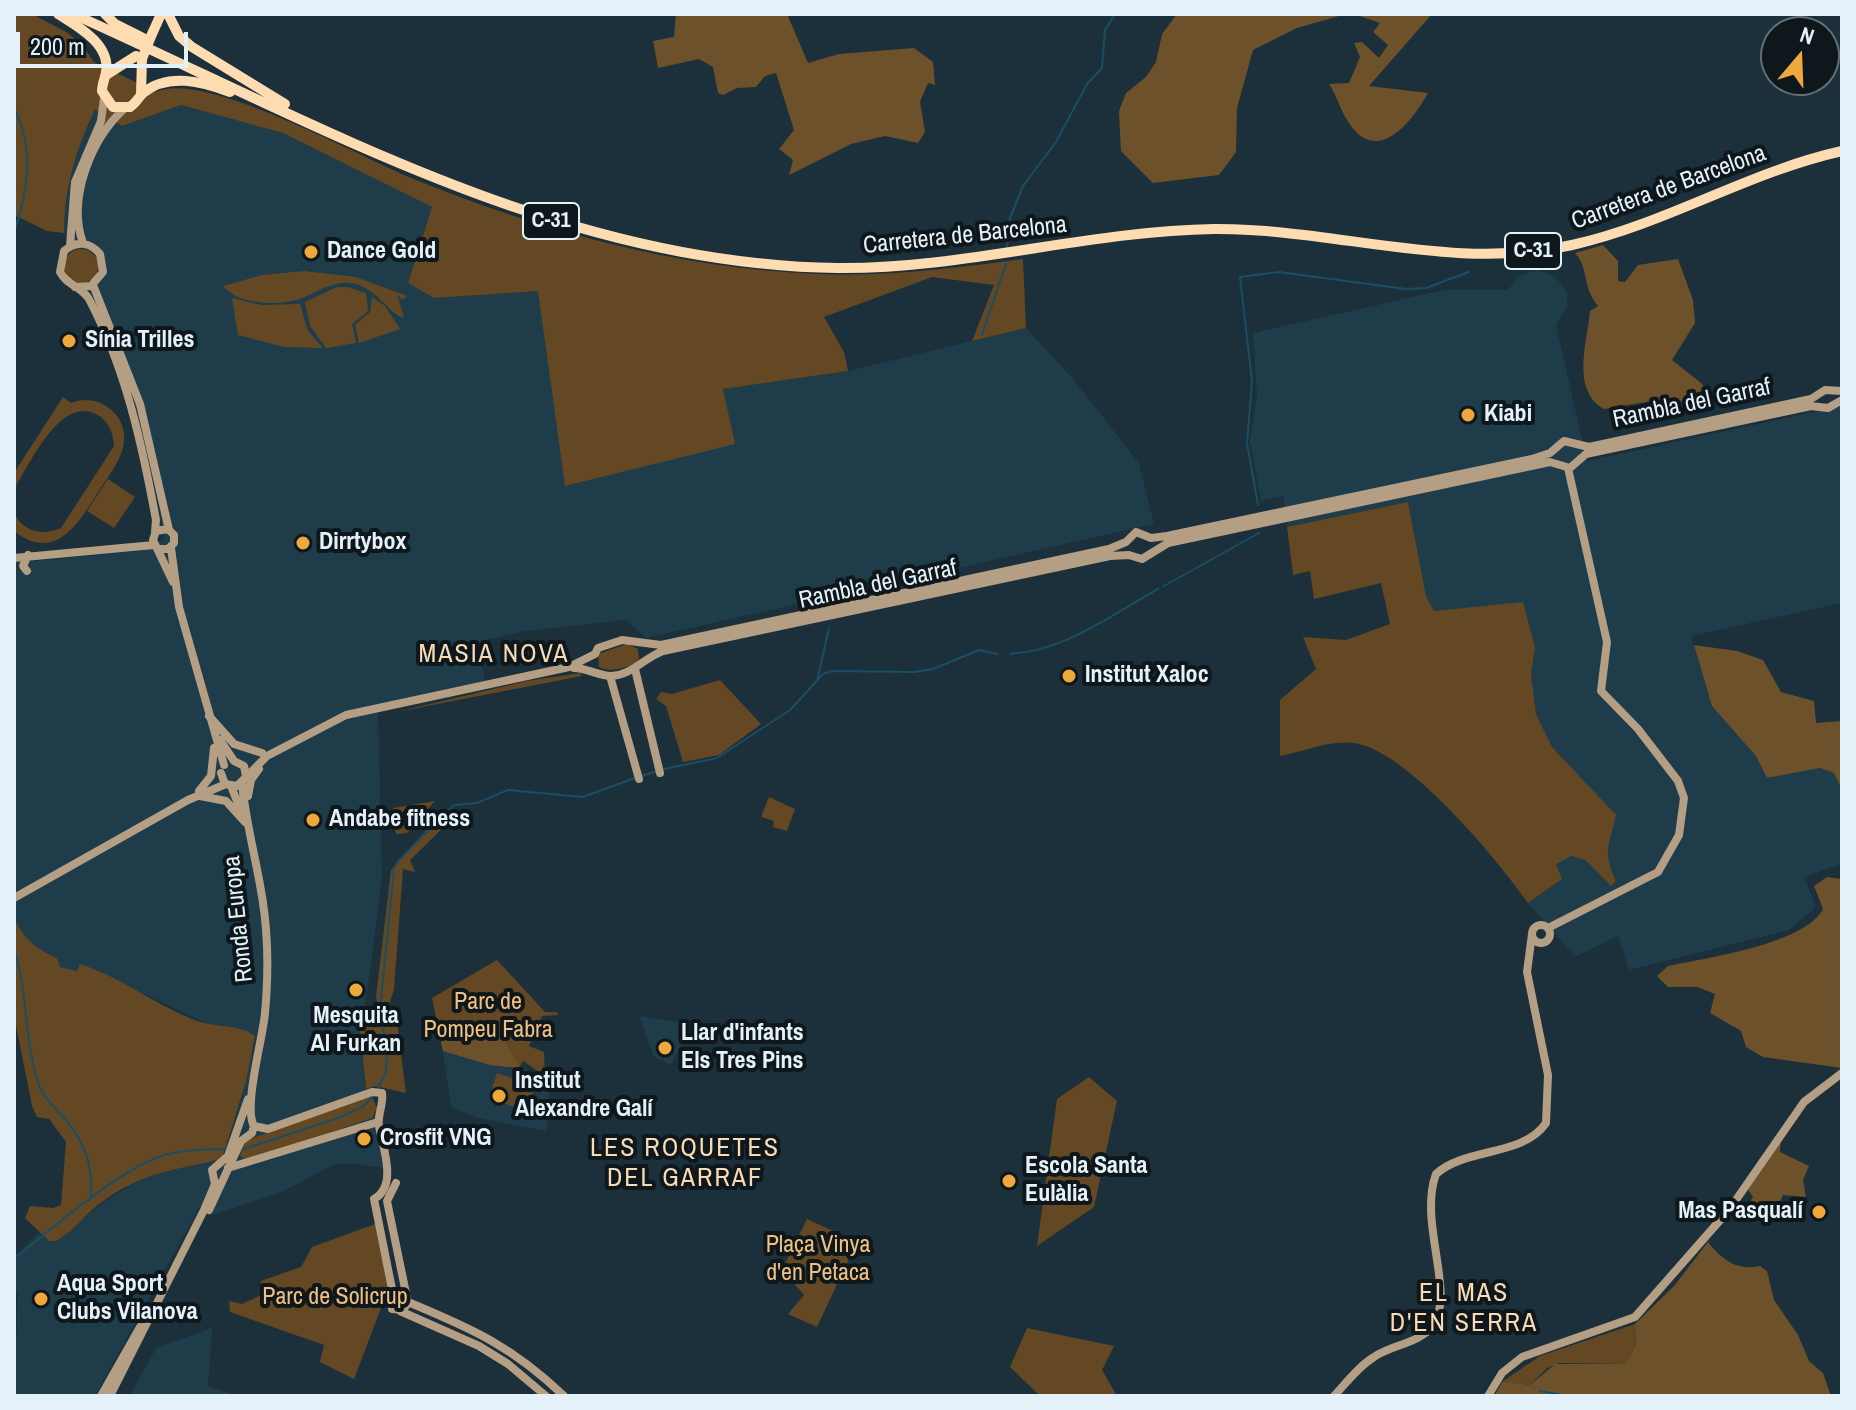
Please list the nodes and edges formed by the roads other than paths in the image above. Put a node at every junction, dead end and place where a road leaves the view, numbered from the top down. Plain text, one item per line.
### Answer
1 (58, 14) edge
2 (73, 14) edge
3 (105, 14) edge
4 (168, 14) edge
5 (153, 22) edge
6 (139, 57) junction
7 (120, 68) junction
8 (106, 75) junction
9 (140, 78) junction
10 (141, 94) junction
11 (269, 95) junction
12 (104, 98) junction
13 (276, 107) junction
14 (124, 109) junction
15 (102, 129) junction
16 (1842, 151) edge
17 (451, 185) junction
18 (83, 243) junction
19 (70, 246) junction
20 (93, 285) junction
21 (75, 287) junction
22 (1842, 391) edge
23 (1831, 392) junction
24 (1817, 396) junction
25 (1838, 402) edge
26 (1821, 407) junction
27 (1576, 444) junction
28 (1556, 448) junction
29 (1581, 458) junction
30 (1557, 463) junction
31 (1568, 468) junction
32 (1258, 520) junction
33 (174, 532) junction
34 (1151, 538) junction
35 (158, 542) junction
36 (1126, 542) junction
37 (1153, 550) junction
38 (1129, 555) junction
39 (14, 557) edge
40 (637, 642) junction
41 (595, 654) junction
42 (569, 667) junction
43 (637, 668) junction
44 (596, 670) junction
45 (610, 676) junction
46 (212, 719) junction
47 (215, 740) junction
48 (282, 746) junction
49 (262, 753) junction
50 (272, 754) junction
51 (236, 762) junction
52 (222, 769) junction
53 (660, 773) dead end
54 (244, 779) junction
55 (639, 779) dead end
56 (228, 785) junction
57 (199, 793) junction
58 (246, 820) junction
59 (14, 898) edge
60 (1548, 928) junction
61 (1532, 934) junction
62 (1541, 943) junction
63 (1530, 948) junction
64 (1842, 1073) edge
65 (378, 1122) junction
66 (247, 1124) junction
67 (222, 1172) junction
68 (385, 1198) junction
69 (393, 1294) junction
70 (407, 1298) junction
71 (151, 1311) junction
72 (400, 1311) junction
73 (101, 1396) edge
74 (110, 1396) edge
75 (546, 1396) edge
76 (564, 1396) edge
77 (1334, 1396) edge
78 (1488, 1396) edge

1 - 8 highway
2 - 13 highway, Carretera de Barcelona / C-31
3 - 11 highway
4 - 11 highway
5 - 6 highway
6 - 7 highway
6 - 9 highway
7 - 8 highway
7 - 9 highway
8 - 12 highway
9 - 10 highway
10 - 13 highway
10 - 14 highway
11 - 17 highway
12 - 14 highway
12 - 15 street
13 - 17 highway, Carretera de Barcelona / C-31
14 - 15 street
15 - 18 street
15 - 19 street
16 - 17 highway, Carretera de Barcelona / C-31
18 - 19 street
18 - 20 street
19 - 21 street
20 - 21 street
20 - 33 street
21 - 35 street
22 - 23 street
23 - 24 street, Rambla del Garraf
23 - 25 street
24 - 26 street
24 - 27 street, Rambla del Garraf
25 - 26 street, Rambla del Garraf
26 - 29 street, Rambla del Garraf
27 - 28 street, Rambla del Garraf
27 - 29 street
28 - 30 street
28 - 32 street, Rambla del Garraf
29 - 31 street, Rambla del Garraf
30 - 31 street
30 - 32 street, Rambla del Garraf
31 - 60 street
32 - 34 street, Rambla del Garraf
32 - 37 street, Rambla del Garraf
33 - 35 street
33 - 35 street
33 - 35 street
34 - 36 street, Rambla del Garraf
34 - 37 street
35 - 39 street
35 - 46 street
36 - 38 street
36 - 40 street, Rambla del Garraf
37 - 38 street, Rambla del Garraf
38 - 43 street, Rambla del Garraf
40 - 41 street
40 - 43 street
41 - 42 street
41 - 44 street
42 - 44 street
42 - 48 street
43 - 45 street
43 - 53 street
44 - 45 street
45 - 55 street
46 - 47 street
46 - 49 street
46 - 51 street
47 - 52 street
47 - 57 street
48 - 49 street
48 - 50 street
49 - 51 street
50 - 54 street
50 - 58 street
51 - 52 street
51 - 54 street, Ronda Europa
52 - 56 street, Ronda Europa
52 - 57 street
54 - 56 street
54 - 58 street, Ronda Europa
56 - 57 street
56 - 58 street, Ronda Europa
57 - 58 street
57 - 59 street
58 - 66 street, Ronda Europa
60 - 61 street
60 - 62 street
61 - 62 street
61 - 63 street
62 - 63 street
63 - 77 street
64 - 78 street
65 - 66 street
65 - 67 street
65 - 68 street
66 - 67 street, Ronda Europa
66 - 67 street, Ronda Europa
67 - 71 street, Ronda Europa
68 - 69 street
68 - 70 street
69 - 70 street
69 - 72 street
70 - 72 street
70 - 76 street
71 - 73 street, Ronda Europa
71 - 74 street, Ronda Europa
72 - 75 street

